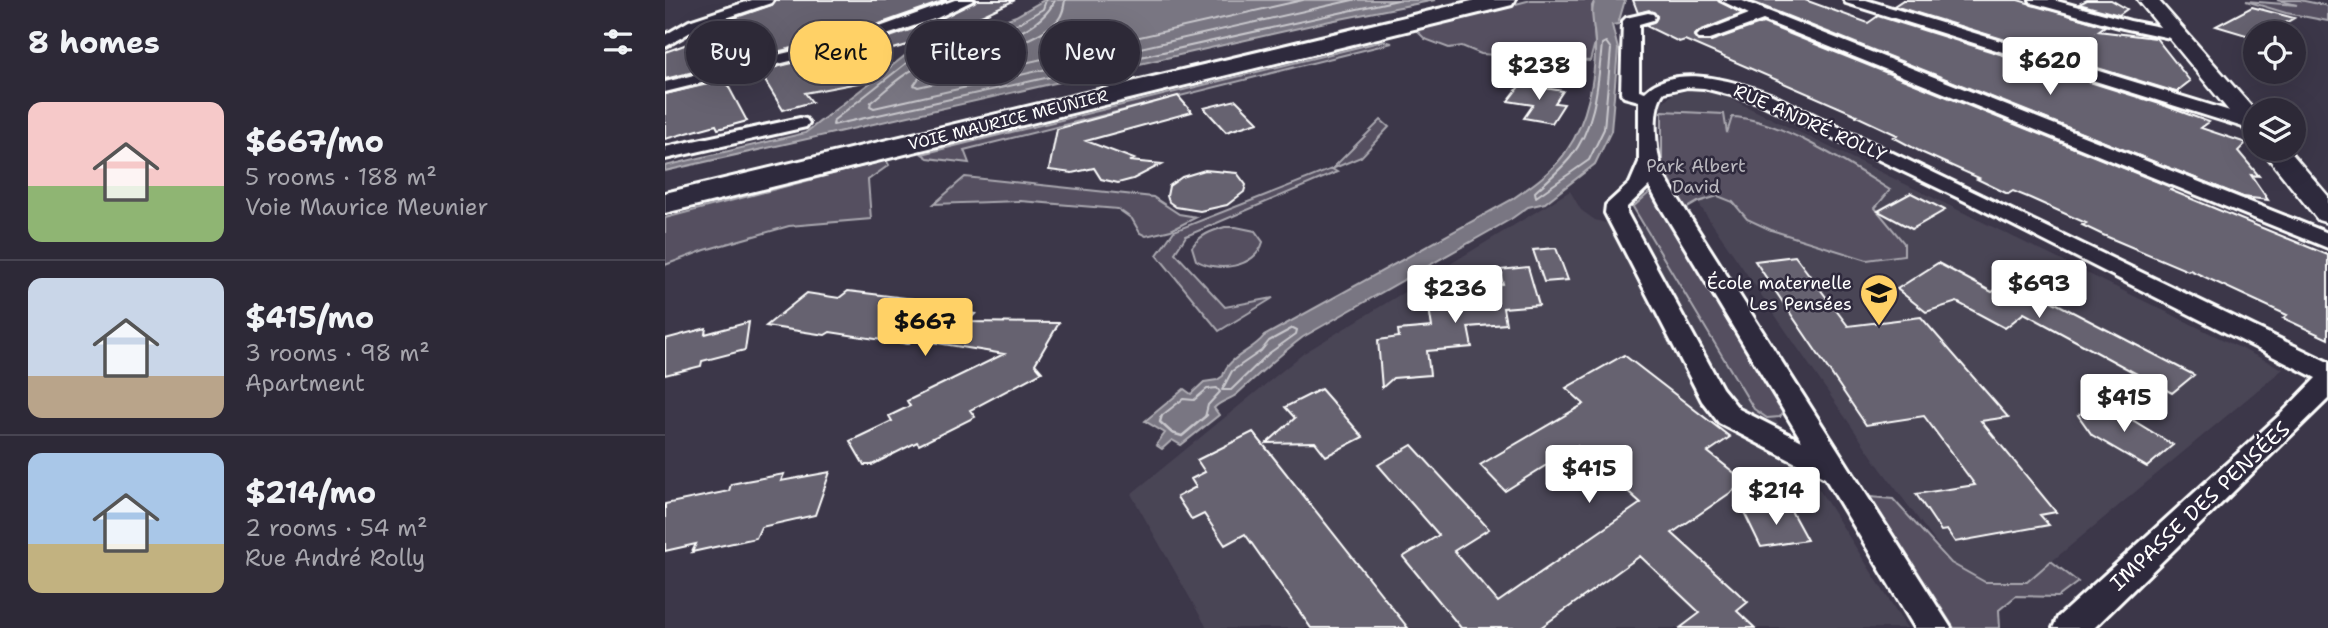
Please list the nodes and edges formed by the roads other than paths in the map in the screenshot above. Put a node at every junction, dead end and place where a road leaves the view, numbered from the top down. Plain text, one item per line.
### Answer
1 (766, 0) edge
2 (967, 0) edge
3 (1504, 0) edge
4 (1727, 0) edge
5 (1851, 0) edge
6 (2037, 0) edge
7 (2148, 0) edge
8 (1761, 15) junction
9 (1648, 18) dead end
10 (703, 21) edge
11 (686, 24) edge
12 (665, 25) edge
13 (686, 29) edge
14 (2175, 34) junction
15 (1705, 36) dead end
16 (665, 41) edge
17 (1631, 63) junction
18 (1667, 86) junction
19 (665, 87) edge
20 (1650, 99) junction
21 (2243, 113) edge
22 (800, 123) dead end
23 (2243, 123) edge
24 (665, 153) edge
25 (879, 153) junction
26 (2284, 161) edge
27 (1649, 162) junction
28 (665, 203) edge
29 (665, 210) edge
30 (2328, 214) edge
31 (2328, 241) edge
32 (2328, 373) edge
33 (2328, 382) edge
34 (1719, 403) junction
35 (1799, 411) junction
36 (1837, 472) junction
37 (1934, 628) edge
38 (2070, 628) edge

1 - 10 street
2 - 19 street
3 - 25 main road, VOIE MAURICE MEUNIER
4 - 8 street
5 - 23 street
6 - 14 street
7 - 14 main road
8 - 15 street
8 - 31 street
9 - 17 street
11 - 12 street
13 - 16 street
14 - 21 main road
17 - 18 street
17 - 20 street
18 - 20 street
18 - 32 street, RUE ANDRÉ ROLLY
20 - 27 street
22 - 24 street
25 - 28 main road, VOIE MAURICE MEUNIER
25 - 29 main road, VOIE MAURICE MEUNIER
26 - 30 main road
27 - 34 street
27 - 35 street
33 - 38 street, IMPASSE DES PENSÉES
34 - 35 street
34 - 36 street
35 - 36 street
36 - 37 street

